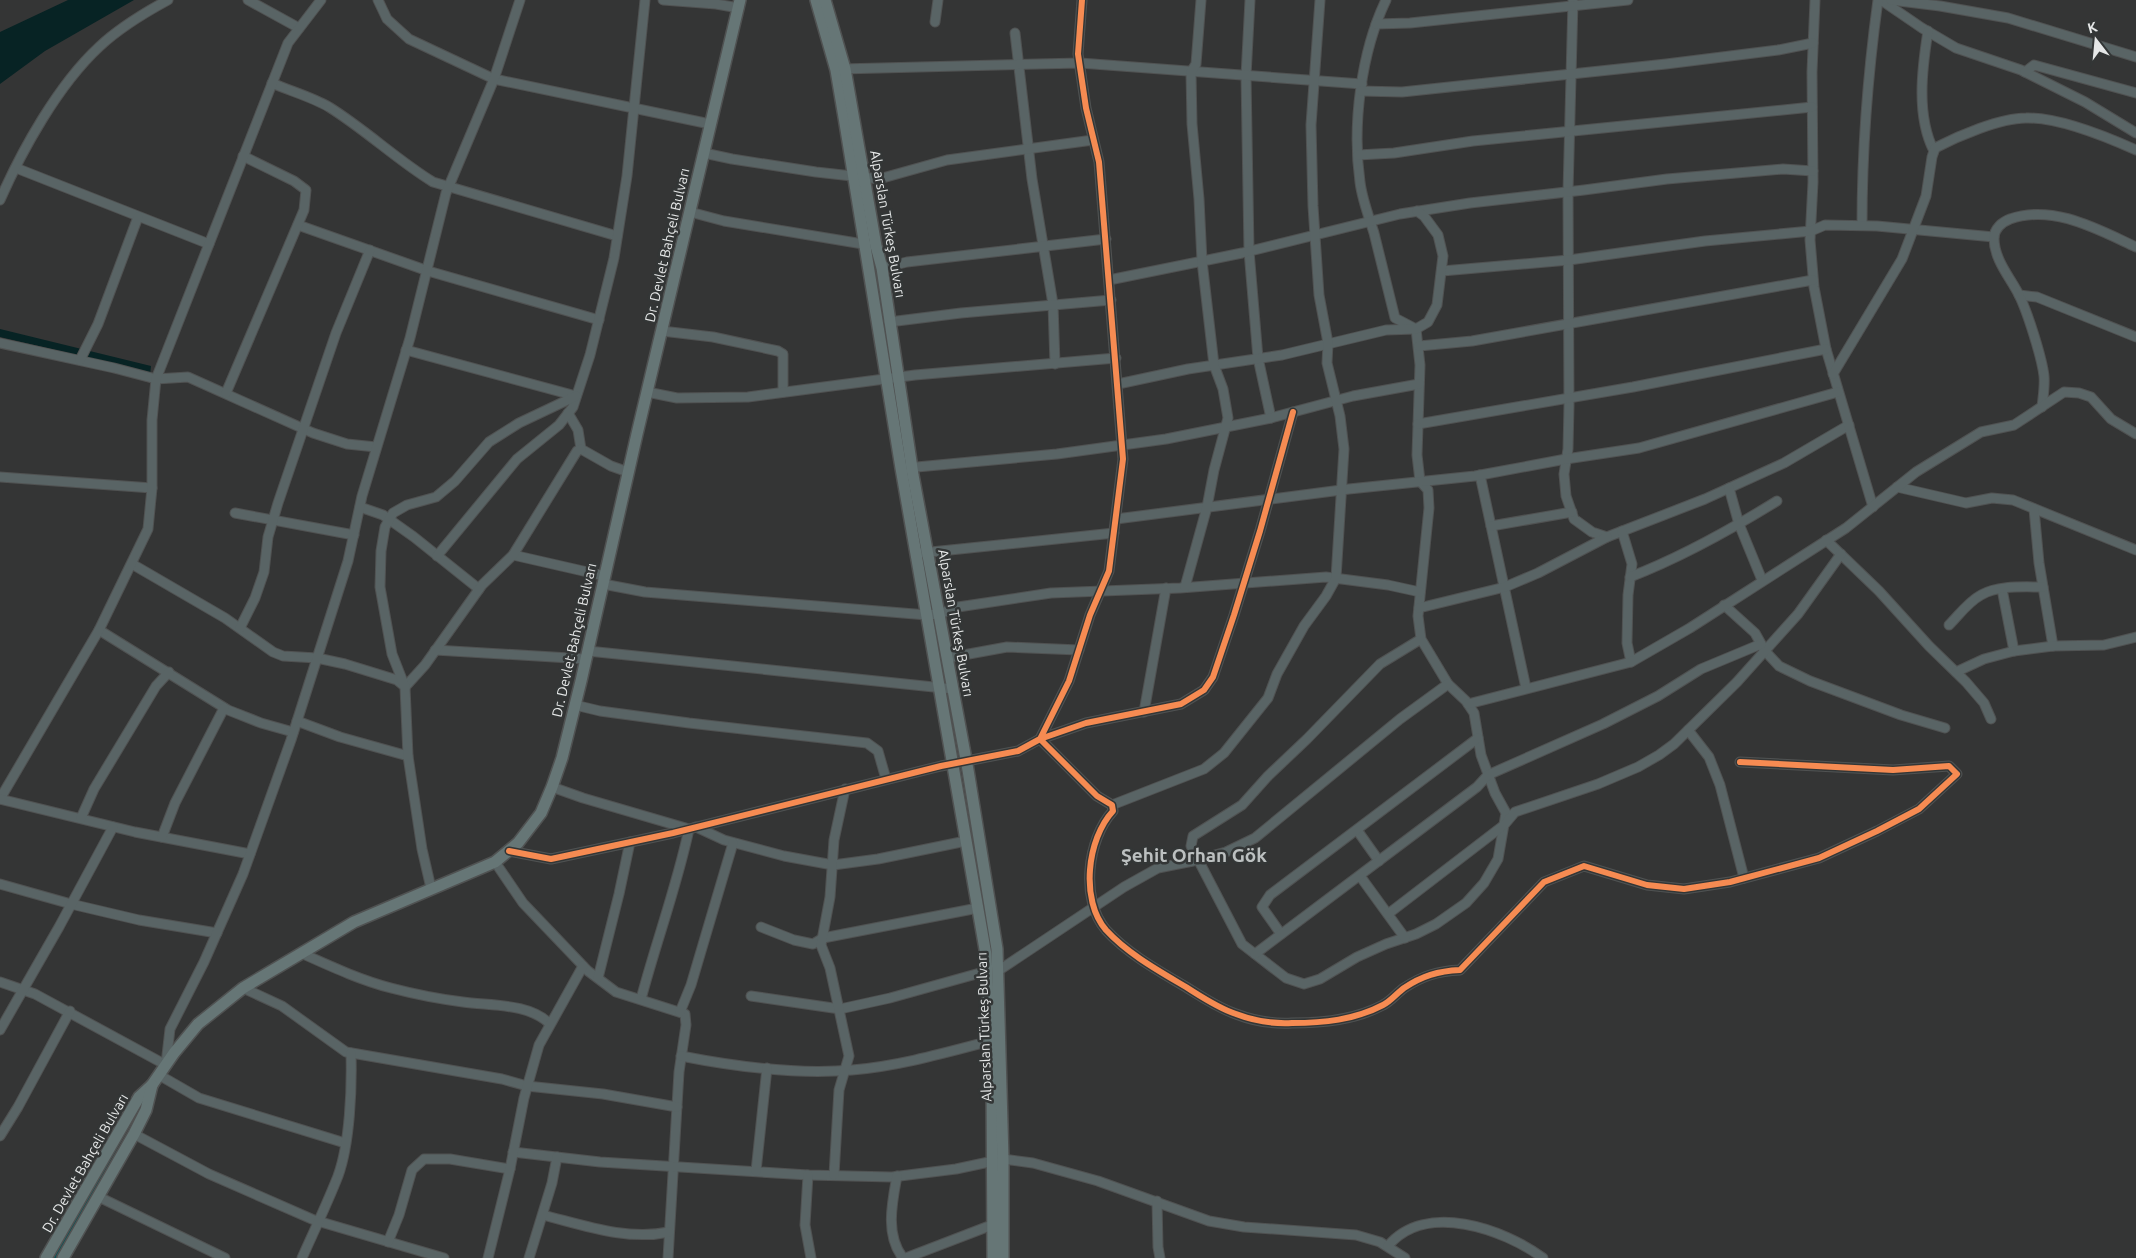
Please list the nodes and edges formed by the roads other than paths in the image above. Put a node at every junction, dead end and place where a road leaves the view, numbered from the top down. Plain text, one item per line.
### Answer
1 (168, 0) edge
2 (248, 0) edge
3 (321, 0) edge
4 (378, 0) edge
5 (520, 0) edge
6 (645, 0) edge
7 (663, 0) edge
8 (816, 0) edge
9 (825, 0) edge
10 (938, 0) edge
11 (1082, 0) edge
12 (1201, 0) edge
13 (1250, 0) edge
14 (1320, 0) edge
15 (1386, 0) edge
16 (1628, 0) edge
17 (1815, 0) edge
18 (1879, 0) edge
19 (1891, 0) edge
20 (1573, 3) edge
21 (740, 4) edge
22 (935, 22) dead end
23 (1376, 24) junction
24 (299, 28) junction
25 (1928, 31) junction
26 (1015, 33) dead end
27 (1813, 43) junction
28 (2136, 58) edge
29 (1080, 63) junction
30 (1020, 65) junction
31 (840, 70) junction
32 (1191, 72) junction
33 (2025, 72) junction
34 (1572, 74) junction
35 (1246, 76) junction
36 (494, 79) junction
37 (1315, 80) junction
38 (272, 83) junction
39 (1361, 88) junction
40 (2136, 93) edge
41 (1812, 107) junction
42 (634, 109) junction
43 (710, 124) junction
44 (1570, 132) junction
45 (2136, 133) edge
46 (1093, 140) junction
47 (1029, 148) junction
48 (2136, 150) edge
49 (1934, 151) junction
50 (704, 153) junction
51 (1358, 155) junction
52 (243, 156) junction
53 (16, 168) junction
54 (1813, 171) junction
55 (860, 176) junction
56 (449, 186) junction
57 (1568, 192) junction
58 (0, 200) edge
59 (1417, 211) junction
60 (690, 212) junction
61 (138, 217) junction
62 (1370, 221) junction
63 (298, 225) junction
64 (1862, 225) junction
65 (1914, 229) junction
66 (1811, 231) junction
67 (1315, 235) junction
68 (617, 236) junction
69 (1994, 237) junction
70 (1106, 239) junction
71 (209, 244) junction
72 (871, 245) junction
73 (1045, 246) junction
74 (2136, 247) edge
75 (370, 250) junction
76 (1249, 251) junction
77 (1569, 260) junction
78 (1202, 262) junction
79 (882, 268) junction
80 (428, 271) junction
81 (1442, 271) junction
82 (1110, 280) junction
83 (1813, 280) junction
84 (2019, 295) junction
85 (1111, 300) junction
86 (1053, 304) junction
87 (598, 320) junction
88 (889, 322) junction
89 (1568, 324) junction
90 (1416, 329) junction
91 (662, 331) junction
92 (2136, 337) edge
93 (0, 343) edge
94 (1328, 343) junction
95 (1419, 346) junction
96 (1826, 349) junction
97 (406, 350) junction
98 (1116, 358) junction
99 (1258, 358) junction
100 (80, 360) junction
101 (1055, 364) junction
102 (1214, 365) junction
103 (1833, 374) junction
104 (156, 379) junction
105 (892, 379) junction
106 (1118, 384) junction
107 (1420, 384) junction
108 (647, 392) junction
109 (783, 392) junction
110 (1838, 392) junction
111 (226, 393) junction
112 (576, 396) junction
113 (1569, 398) junction
114 (1336, 400) junction
115 (2042, 407) junction
116 (1292, 412) junction
117 (568, 414) junction
118 (1271, 418) junction
119 (1418, 424) junction
120 (1849, 425) junction
121 (1224, 427) junction
122 (304, 429) junction
123 (2136, 434) edge
124 (1122, 446) junction
125 (376, 447) junction
126 (581, 449) junction
127 (1566, 459) junction
128 (907, 468) junction
129 (628, 472) junction
130 (1480, 475) junction
131 (0, 477) edge
132 (1420, 481) junction
133 (1897, 487) junction
134 (152, 488) junction
135 (1729, 488) junction
136 (1340, 490) junction
137 (1268, 500) junction
138 (1777, 501) dead end
139 (360, 507) junction
140 (1207, 507) junction
141 (1873, 507) junction
142 (2034, 509) junction
143 (235, 512) dead end
144 (1572, 512) junction
145 (274, 518) junction
146 (388, 519) junction
147 (1116, 519) junction
148 (1739, 524) junction
149 (1491, 526) junction
150 (1622, 531) junction
151 (1114, 533) junction
152 (354, 534) junction
153 (1607, 537) junction
154 (1826, 540) junction
155 (2136, 550) edge
156 (928, 552) junction
157 (916, 553) junction
158 (1841, 554) junction
159 (513, 555) junction
160 (437, 556) junction
161 (132, 564) junction
162 (1630, 577) junction
163 (1336, 578) junction
164 (604, 580) junction
165 (1762, 580) junction
166 (1243, 582) junction
167 (1185, 587) junction
168 (1505, 587) junction
169 (2043, 587) junction
170 (1166, 588) junction
171 (479, 589) junction
172 (2002, 589) junction
173 (1101, 590) junction
174 (1420, 592) junction
175 (1724, 605) junction
176 (1419, 608) junction
177 (927, 614) junction
178 (939, 614) junction
179 (1949, 625) dead end
180 (240, 628) junction
181 (100, 630) junction
182 (2136, 637) edge
183 (1421, 639) junction
184 (2052, 646) junction
185 (1763, 648) junction
186 (435, 650) junction
187 (1079, 650) junction
188 (2014, 651) junction
189 (587, 655) junction
190 (317, 658) junction
191 (947, 658) junction
192 (1631, 662) junction
193 (169, 672) junction
194 (1956, 672) junction
195 (1448, 684) junction
196 (405, 687) junction
197 (940, 687) junction
198 (1526, 688) junction
199 (953, 689) junction
200 (575, 704) junction
201 (1468, 704) junction
202 (224, 708) junction
203 (1144, 712) junction
204 (1991, 719) dead end
205 (297, 721) junction
206 (1945, 728) dead end
207 (1688, 730) junction
208 (293, 732) junction
209 (1478, 738) junction
210 (1040, 739) junction
211 (408, 756) junction
212 (966, 761) junction
213 (1740, 762) dead end
214 (953, 763) junction
215 (1488, 775) junction
216 (886, 779) junction
217 (552, 788) junction
218 (845, 789) junction
219 (0, 799) edge
220 (1112, 805) junction
221 (80, 818) junction
222 (1504, 825) junction
223 (113, 827) junction
224 (692, 828) junction
225 (1357, 830) junction
226 (162, 837) junction
227 (966, 841) junction
228 (630, 842) junction
229 (733, 843) junction
230 (509, 851) junction
231 (250, 854) junction
232 (1198, 860) junction
233 (1379, 861) junction
234 (495, 862) junction
235 (832, 865) junction
236 (1360, 876) junction
237 (1744, 878) junction
238 (1, 885) edge
239 (431, 888) junction
240 (71, 904) junction
241 (978, 908) junction
242 (1093, 908) junction
243 (1388, 914) junction
244 (761, 928) dead end
245 (217, 933) junction
246 (1281, 934) junction
247 (822, 938) junction
248 (1404, 938) junction
249 (301, 953) junction
250 (1255, 954) junction
251 (583, 966) junction
252 (992, 971) junction
253 (598, 978) junction
254 (0, 982) edge
255 (243, 988) junction
256 (22, 990) junction
257 (751, 996) dead end
258 (641, 999) junction
259 (840, 1009) junction
260 (70, 1012) junction
261 (680, 1012) junction
262 (550, 1024) junction
263 (0, 1030) edge
264 (995, 1039) junction
265 (351, 1053) junction
266 (681, 1056) junction
267 (166, 1065) junction
268 (767, 1068) junction
269 (844, 1070) junction
270 (156, 1080) junction
271 (528, 1086) junction
272 (677, 1107) junction
273 (134, 1134) junction
274 (0, 1136) edge
275 (345, 1143) junction
276 (513, 1152) junction
277 (557, 1157) junction
278 (998, 1160) junction
279 (675, 1166) junction
280 (510, 1169) junction
281 (756, 1171) junction
282 (808, 1175) junction
283 (834, 1175) junction
284 (897, 1176) junction
285 (99, 1197) junction
286 (1158, 1201) junction
287 (543, 1215) junction
288 (318, 1221) junction
289 (998, 1223) junction
290 (669, 1232) junction
291 (388, 1242) junction
292 (1388, 1246) junction
293 (46, 1258) edge
294 (62, 1258) edge
295 (225, 1258) edge
296 (302, 1258) edge
297 (444, 1258) edge
298 (488, 1258) edge
299 (529, 1258) edge
300 (668, 1258) edge
301 (811, 1258) edge
302 (905, 1258) edge
303 (1001, 1258) edge
304 (1160, 1258) edge
305 (1405, 1258) edge
306 (1543, 1258) edge

1 - 53 street
2 - 24 street
3 - 24 street
4 - 36 street
5 - 36 street
6 - 42 street
7 - 21 street
8 - 31 main road, Alparslan Türkeş Bulvarı
9 - 31 main road, Alparslan Türkeş Bulvarı
10 - 22 street
11 - 29 street
12 - 32 street
13 - 35 street
14 - 37 street
15 - 23 street
16 - 20 street
17 - 27 street
18 - 25 street
18 - 64 street
19 - 28 street
20 - 23 street
20 - 34 street
21 - 43 main road, Dr. Devlet Bahçeli Bulvarı
23 - 39 street
24 - 38 street
25 - 33 street
25 - 49 street
26 - 30 street
27 - 34 street
27 - 41 street
29 - 30 street
29 - 32 street
29 - 46 street
30 - 31 street
30 - 47 street
31 - 55 main road, Alparslan Türkeş Bulvarı
32 - 35 street
32 - 78 street
33 - 40 street
33 - 45 street
34 - 39 street
34 - 44 street
35 - 37 street
35 - 76 street
36 - 42 street
36 - 56 street
37 - 39 street
37 - 67 street
38 - 52 street
38 - 56 street
39 - 51 street
41 - 44 street
41 - 54 street
42 - 43 street
42 - 68 street
43 - 50 main road, Dr. Devlet Bahçeli Bulvarı
44 - 51 street
44 - 57 street
46 - 47 street
46 - 70 street
47 - 55 street
47 - 73 street
48 - 49 street
49 - 65 street
50 - 55 street
50 - 60 main road, Dr. Devlet Bahçeli Bulvarı
51 - 62 street
52 - 63 street
52 - 71 street
53 - 58 street
53 - 61 street
54 - 57 street
54 - 66 street
55 - 72 main road, Alparslan Türkeş Bulvarı
56 - 68 street
56 - 80 street
57 - 59 street
57 - 77 street
59 - 62 street
59 - 81 street
60 - 72 street
60 - 91 main road, Dr. Devlet Bahçeli Bulvarı
61 - 71 street
61 - 100 street
62 - 67 street
62 - 90 street
63 - 75 street
63 - 111 street
64 - 65 street
64 - 66 street
65 - 69 street
65 - 103 street
66 - 77 street
66 - 83 street
67 - 76 street
67 - 94 street
68 - 87 street
69 - 74 street
69 - 84 street
70 - 73 street
70 - 82 street
71 - 104 street
72 - 79 main road, Alparslan Türkeş Bulvarı
72 - 105 main road, Alparslan Türkeş Bulvarı
73 - 79 street
73 - 86 street
75 - 80 street
75 - 122 street
76 - 78 street
76 - 99 street
77 - 81 street
77 - 89 street
78 - 82 street
78 - 102 street
79 - 88 main road, Alparslan Türkeş Bulvarı
80 - 87 street
80 - 97 street
81 - 90 street
82 - 85 street
83 - 89 street
83 - 96 street
84 - 92 street
84 - 115 street
85 - 86 street
85 - 98 street
86 - 88 street
86 - 101 street
87 - 112 street
88 - 105 main road, Alparslan Türkeş Bulvarı
89 - 95 street
89 - 113 street
90 - 94 street
90 - 95 street
91 - 108 main road, Dr. Devlet Bahçeli Bulvarı
91 - 109 street
93 - 100 street
94 - 99 street
94 - 114 street
95 - 107 street
96 - 103 street
96 - 113 street
97 - 112 street
97 - 125 street
98 - 101 street
98 - 106 street
99 - 102 street
99 - 118 street
100 - 104 street
101 - 105 street
102 - 106 street
102 - 121 street
103 - 110 street
104 - 111 street
104 - 134 street
105 - 109 street
105 - 128 main road, Alparslan Türkeş Bulvarı
106 - 124 street
107 - 114 street
107 - 119 street
108 - 109 street
108 - 129 main road, Dr. Devlet Bahçeli Bulvarı
110 - 120 street
110 - 127 street
111 - 122 street
112 - 117 street
112 - 146 street
113 - 119 street
113 - 127 street
114 - 116 street
114 - 136 street
115 - 123 street
115 - 133 street
116 - 118 street
116 - 137 street
117 - 126 street
117 - 160 street
118 - 121 street
119 - 132 street
120 - 135 street
120 - 141 street
121 - 124 street
121 - 140 street
122 - 125 street
122 - 145 street
124 - 128 street
124 - 147 street
125 - 139 street
126 - 129 street
126 - 159 street
127 - 130 street
127 - 144 street
128 - 156 main road, Alparslan Türkeş Bulvarı
128 - 157 main road, Alparslan Türkeş Bulvarı
129 - 164 main road, Dr. Devlet Bahçeli Bulvarı
130 - 132 street
130 - 149 street
131 - 134 street
132 - 136 street
132 - 174 street
133 - 141 street
133 - 142 street
134 - 161 street
135 - 148 street
135 - 150 street
136 - 137 street
136 - 163 street
137 - 140 street
137 - 166 street
138 - 148 street
139 - 146 street
139 - 152 street
140 - 147 street
140 - 167 street
141 - 154 street
142 - 155 street
142 - 169 street
143 - 145 street
144 - 149 street
144 - 153 street
145 - 152 street
145 - 180 street
146 - 160 street
146 - 196 street
147 - 151 street
148 - 162 street
148 - 165 street
149 - 168 street
150 - 153 street
150 - 162 street
151 - 156 street
151 - 173 street
152 - 190 street
153 - 168 street
154 - 158 street
154 - 165 street
156 - 157 street
156 - 178 main road, Alparslan Türkeş Bulvarı
157 - 177 main road, Alparslan Türkeş Bulvarı
158 - 185 street
158 - 194 street
159 - 164 street
159 - 171 street
160 - 171 street
161 - 180 street
161 - 181 street
162 - 192 street
163 - 166 street
163 - 174 street
163 - 220 street
164 - 177 street
164 - 189 main road, Dr. Devlet Bahçeli Bulvarı
165 - 175 street
166 - 167 street
166 - 203 street
167 - 170 street
168 - 176 street
168 - 198 street
169 - 172 street
169 - 184 street
170 - 173 street
170 - 203 street
171 - 186 street
172 - 179 street
172 - 188 street
173 - 178 street
173 - 187 street
174 - 176 street
175 - 185 street
175 - 192 street
176 - 183 street
177 - 178 street
177 - 197 main road, Alparslan Türkeş Bulvarı
178 - 191 main road, Alparslan Türkeş Bulvarı
180 - 190 street
181 - 193 street
181 - 219 street
182 - 184 street
183 - 195 street
183 - 232 street
184 - 188 street
185 - 206 street
185 - 207 street
185 - 215 street
186 - 189 street
186 - 196 street
187 - 191 street
187 - 210 street
188 - 194 street
189 - 197 street
189 - 200 main road, Dr. Devlet Bahçeli Bulvarı
190 - 196 street
190 - 205 street
191 - 199 main road, Alparslan Türkeş Bulvarı
192 - 198 street
193 - 202 street
193 - 221 street
194 - 204 street
195 - 201 street
195 - 232 street
196 - 211 street
197 - 199 street
197 - 214 main road, Alparslan Türkeş Bulvarı
198 - 201 street
199 - 212 main road, Alparslan Türkeş Bulvarı
200 - 216 street
200 - 217 main road, Dr. Devlet Bahçeli Bulvarı
201 - 209 street
202 - 208 street
202 - 226 street
203 - 210 street
205 - 208 street
205 - 211 street
207 - 222 street
207 - 237 street
208 - 231 street
209 - 215 street
209 - 225 street
210 - 212 street
210 - 220 street
211 - 239 street
212 - 214 street
212 - 252 main road, Alparslan Türkeş Bulvarı
213 - 237 street
214 - 216 street
214 - 227 main road, Alparslan Türkeş Bulvarı
215 - 222 street
215 - 233 street
216 - 218 street
217 - 224 street
217 - 230 main road, Dr. Devlet Bahçeli Bulvarı
218 - 224 street
218 - 235 street
219 - 221 street
220 - 242 street
221 - 223 street
222 - 243 street
222 - 248 street
223 - 226 street
223 - 240 street
224 - 228 street
224 - 229 street
224 - 258 street
225 - 233 street
225 - 246 street
226 - 231 street
227 - 235 street
227 - 241 main road, Alparslan Türkeş Bulvarı
228 - 230 street
228 - 253 street
229 - 235 street
229 - 261 street
230 - 234 main road, Dr. Devlet Bahçeli Bulvarı
231 - 245 street
232 - 242 street
232 - 250 street
233 - 236 street
234 - 239 main road, Dr. Devlet Bahçeli Bulvarı
234 - 251 street
235 - 247 street
236 - 243 street
236 - 246 street
237 - 242 street
238 - 240 street
239 - 249 main road, Dr. Devlet Bahçeli Bulvarı
240 - 245 street
240 - 256 street
241 - 247 street
241 - 252 main road, Alparslan Türkeş Bulvarı
242 - 252 street
243 - 248 street
244 - 247 street
245 - 267 street
246 - 250 street
247 - 259 street
248 - 250 street
249 - 255 main road, Dr. Devlet Bahçeli Bulvarı
249 - 262 street
251 - 253 street
251 - 262 street
252 - 259 street
252 - 264 main road, Alparslan Türkeş Bulvarı
253 - 258 street
254 - 256 street
255 - 265 street
255 - 267 main road, Dr. Devlet Bahçeli Bulvarı
256 - 260 street
256 - 263 street
257 - 259 street
258 - 261 street
259 - 269 street
260 - 267 street
260 - 274 street
261 - 266 street
262 - 271 street
264 - 269 street
264 - 278 main road, Alparslan Türkeş Bulvarı
265 - 271 street
265 - 275 street
266 - 268 street
266 - 272 street
267 - 270 main road, Dr. Devlet Bahçeli Bulvarı
268 - 269 street
268 - 281 street
269 - 283 street
270 - 273 main road, Dr. Devlet Bahçeli Bulvarı
270 - 275 street
270 - 293 main road, Dr. Devlet Bahçeli Bulvarı
271 - 272 street
271 - 276 street
272 - 279 street
273 - 285 main road, Dr. Devlet Bahçeli Bulvarı
273 - 288 street
275 - 288 street
276 - 277 street
276 - 280 street
277 - 279 street
277 - 287 street
278 - 284 street
278 - 286 street
278 - 289 main road, Alparslan Türkeş Bulvarı
279 - 281 street
279 - 290 street
280 - 291 street
280 - 298 street
281 - 282 street
282 - 283 street
282 - 301 street
283 - 284 street
284 - 302 street
285 - 294 main road, Dr. Devlet Bahçeli Bulvarı
285 - 295 street
286 - 292 street
286 - 304 street
287 - 290 street
287 - 299 street
288 - 291 street
288 - 296 street
289 - 302 street
289 - 303 main road, Alparslan Türkeş Bulvarı
290 - 300 street
291 - 297 street
292 - 305 street
292 - 306 street

